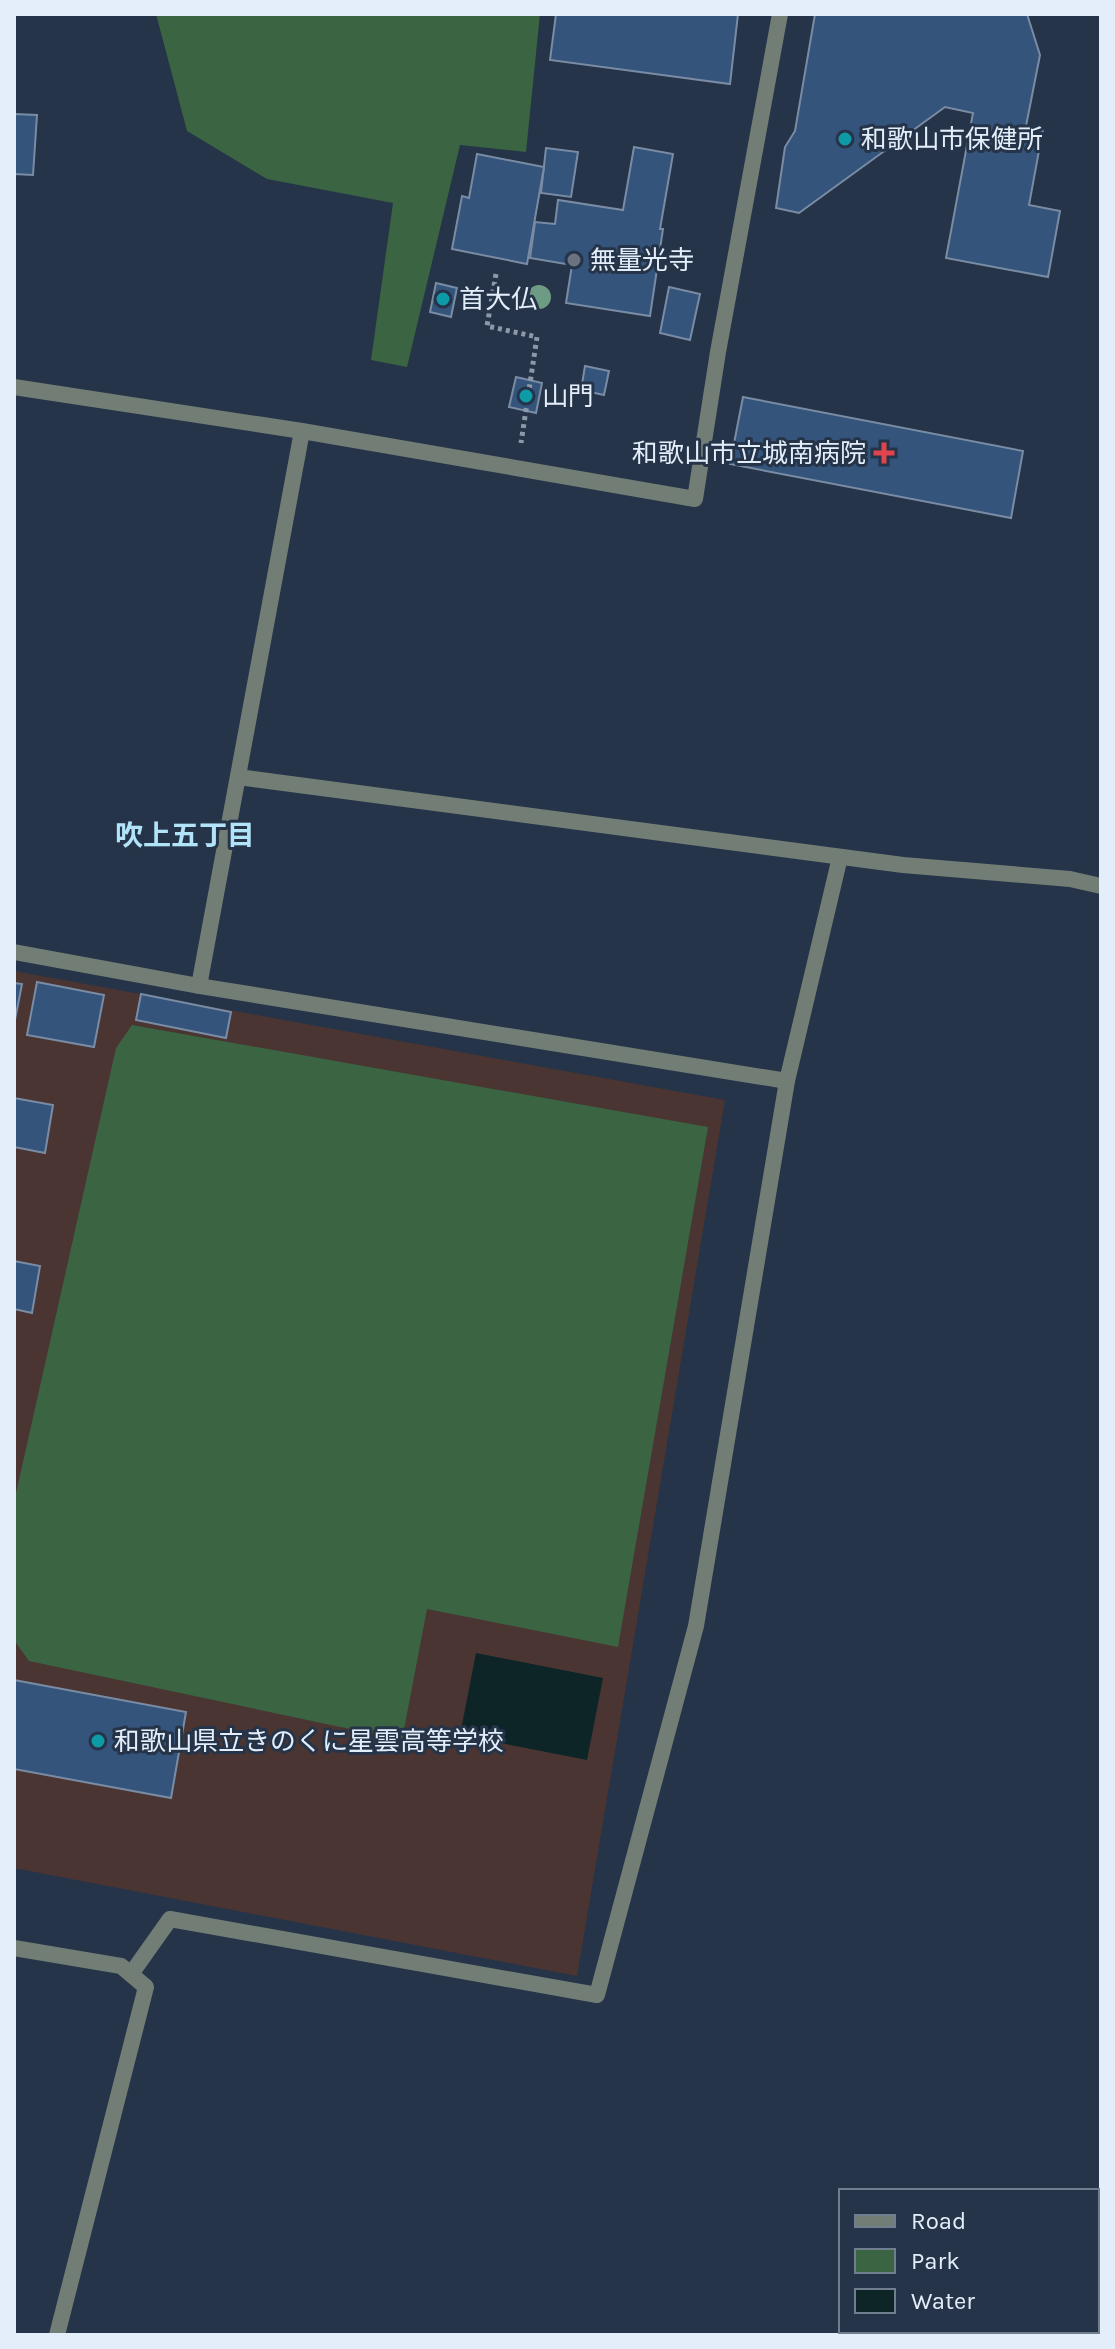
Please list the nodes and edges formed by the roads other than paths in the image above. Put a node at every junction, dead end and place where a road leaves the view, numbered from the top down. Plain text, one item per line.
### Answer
1 (780, 14) edge
2 (14, 387) edge
3 (302, 431) junction
4 (238, 777) junction
5 (840, 857) junction
6 (1101, 886) edge
7 (14, 952) edge
8 (199, 986) junction
9 (787, 1081) junction
10 (14, 1948) edge
11 (131, 1974) junction
12 (57, 2335) edge

1 - 3 street
2 - 3 street
3 - 4 street
4 - 5 street
4 - 8 street
5 - 6 street
5 - 9 street
7 - 8 street
8 - 9 street
9 - 11 street
10 - 11 street
11 - 12 street

